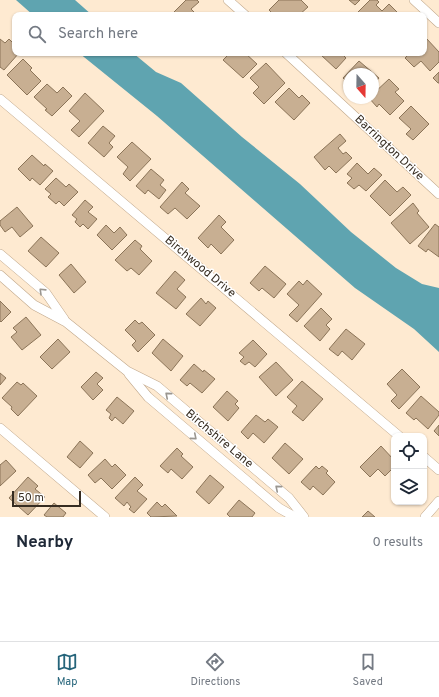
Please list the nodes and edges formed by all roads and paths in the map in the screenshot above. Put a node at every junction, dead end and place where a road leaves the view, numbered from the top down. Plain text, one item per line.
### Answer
1 (228, 0) edge
2 (414, 0) edge
3 (242, 12) edge
4 (439, 23) edge
5 (289, 56) edge
6 (0, 99) edge
7 (439, 194) edge
8 (0, 254) edge
9 (0, 276) edge
10 (66, 322) junction
11 (127, 371) junction
12 (0, 428) edge
13 (395, 433) edge
14 (427, 460) edge
15 (439, 470) edge
16 (439, 501) edge
17 (105, 517) edge
18 (295, 517) edge
19 (304, 517) edge
20 (425, 517) edge

1 - 3 street
2 - 4 street
5 - 7 street, Barrington Drive
6 - 13 street, Birchwood Drive
10 -> 8 street, Birchshire Lane
9 - 10 street, Birchshire Lane
10 - 11 street, Birchshire Lane
11 -> 18 street, Birchshire Lane
19 -> 11 street, Birchshire Lane
12 - 17 street
14 - 15 street
16 - 20 street

